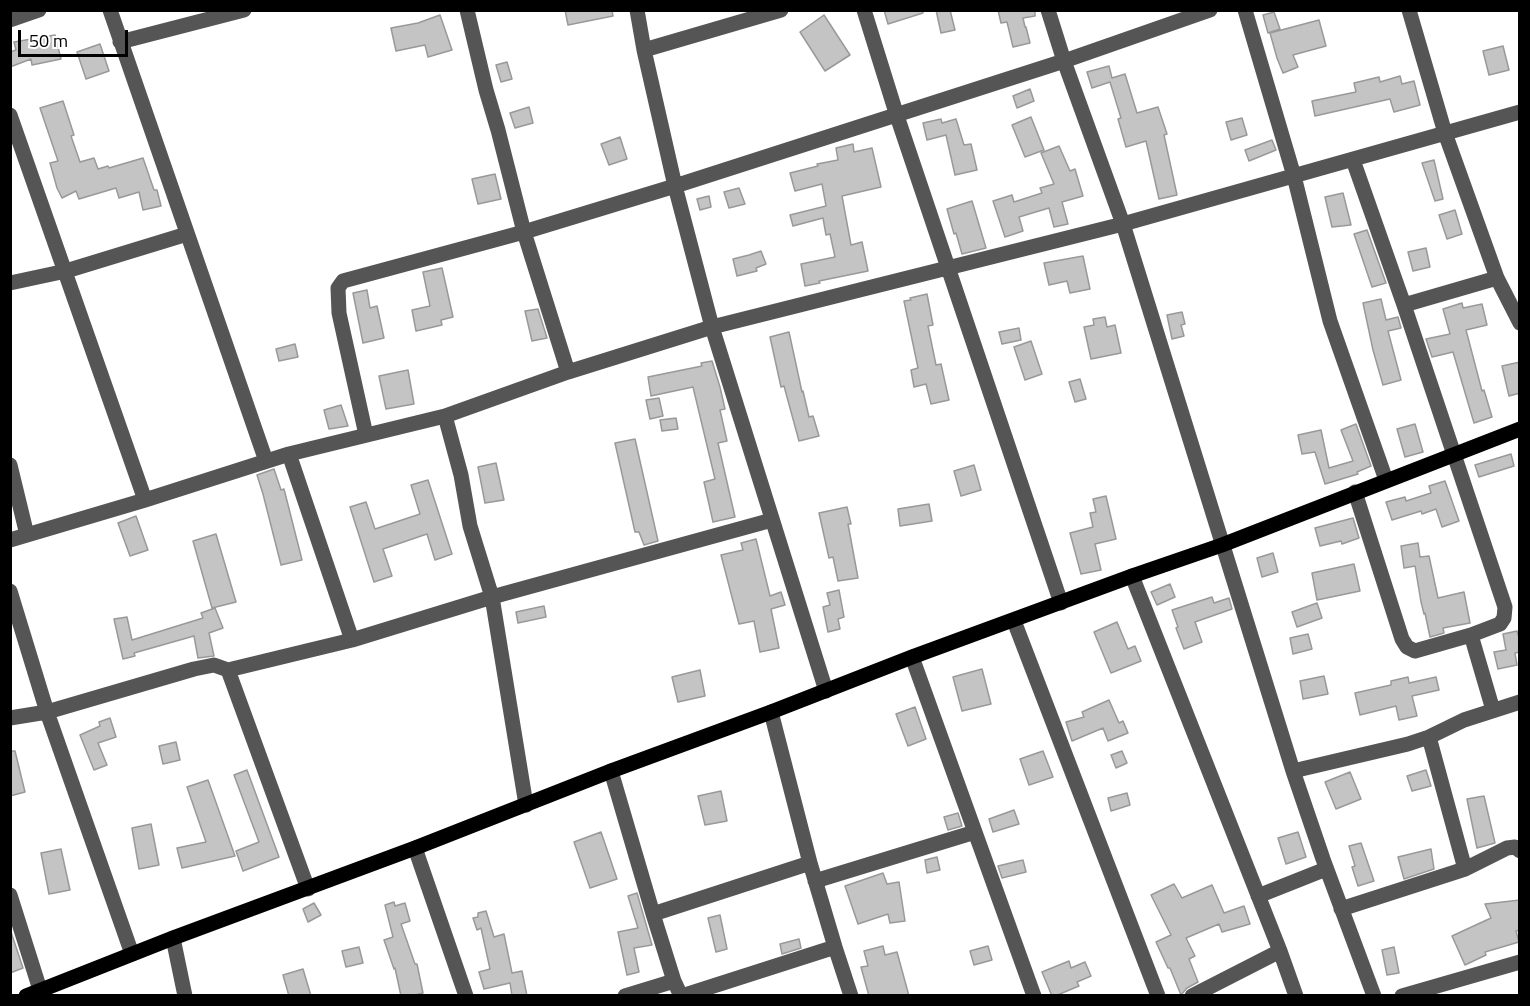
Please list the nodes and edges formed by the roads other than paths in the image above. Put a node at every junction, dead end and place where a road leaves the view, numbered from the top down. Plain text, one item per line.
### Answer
1 (39, 10) edge
2 (110, 10) edge
3 (244, 10) edge
4 (467, 10) edge
5 (637, 10) edge
6 (781, 10) edge
7 (864, 10) edge
8 (1048, 10) edge
9 (1210, 10) edge
10 (1245, 10) edge
11 (1409, 10) edge
12 (228, 13) edge
13 (10, 20) edge
14 (120, 42) junction
15 (644, 50) junction
16 (1064, 61) junction
17 (1520, 112) edge
18 (10, 115) edge
19 (897, 116) junction
20 (1445, 133) junction
21 (1353, 160) junction
22 (1294, 176) junction
23 (675, 186) junction
24 (1123, 224) junction
25 (525, 232) junction
26 (187, 234) junction
27 (949, 268) junction
28 (66, 271) junction
29 (1497, 278) junction
30 (10, 283) edge
31 (1404, 305) junction
32 (1520, 323) edge
33 (712, 327) junction
34 (568, 372) junction
35 (445, 416) junction
36 (1520, 429) edge
37 (366, 435) junction
38 (289, 454) junction
39 (1454, 454) junction
40 (266, 461) junction
41 (10, 465) edge
42 (1386, 480) junction
43 (1355, 492) junction
44 (145, 500) junction
45 (771, 520) junction
46 (27, 535) junction
47 (10, 540) edge
48 (1222, 545) junction
49 (1132, 576) junction
50 (10, 591) edge
51 (492, 597) junction
52 (1061, 603) junction
53 (1014, 621) junction
54 (1471, 635) junction
55 (352, 640) junction
56 (912, 657) junction
57 (228, 670) junction
58 (826, 691) junction
59 (1520, 702) edge
60 (1493, 710) junction
61 (47, 712) junction
62 (771, 712) junction
63 (10, 718) edge
64 (1429, 737) junction
65 (611, 771) junction
66 (1293, 771) junction
67 (526, 805) junction
68 (975, 832) junction
69 (415, 848) junction
70 (1520, 850) edge
71 (810, 863) junction
72 (1465, 868) junction
73 (1326, 869) junction
74 (815, 881) junction
75 (308, 889) junction
76 (10, 895) edge
77 (1258, 896) junction
78 (1341, 909) junction
79 (652, 914) junction
80 (173, 938) junction
81 (834, 947) junction
82 (1280, 951) junction
83 (132, 954) junction
84 (1520, 962) edge
85 (674, 981) junction
86 (1436, 991) edge
87 (41, 993) edge
88 (26, 996) edge
89 (185, 996) edge
90 (466, 996) edge
91 (625, 996) edge
92 (681, 996) edge
93 (851, 996) edge
94 (1034, 996) edge
95 (1158, 996) edge
96 (1192, 996) edge
97 (1296, 996) edge
98 (1374, 996) edge
99 (1402, 996) edge

1 - 13 street
2 - 14 street
3 - 12 street
4 - 25 street
5 - 15 street
6 - 15 street
7 - 19 street
8 - 16 street
9 - 16 street
10 - 22 street
11 - 20 street
12 - 14 street
14 - 26 street
15 - 23 street
16 - 19 street
16 - 24 street
17 - 20 street
18 - 28 street
19 - 23 street
19 - 27 street
20 - 21 street
20 - 29 street
21 - 22 street
21 - 31 street
22 - 24 street
22 - 42 street
23 - 25 street
23 - 33 street
24 - 27 street
24 - 48 street
25 - 34 street
25 - 37 street
26 - 28 street
26 - 40 street
27 - 33 street
27 - 52 street
28 - 30 street
28 - 44 street
29 - 31 street
29 - 32 street
31 - 39 street
33 - 34 street
33 - 45 street
34 - 35 street
35 - 37 street
35 - 51 street
36 - 39 main road
37 - 38 street
38 - 40 street
38 - 55 street
39 - 42 main road
39 - 54 street
40 - 44 street
41 - 46 street
42 - 43 main road
43 - 48 main road
43 - 54 street
44 - 46 street
45 - 51 street
45 - 58 street
46 - 47 street
48 - 49 main road
48 - 66 street
49 - 52 main road
49 - 77 street
50 - 61 street
51 - 55 street
51 - 67 street
52 - 53 main road
53 - 56 main road
53 - 95 street
54 - 60 street
55 - 57 street
56 - 58 main road
56 - 68 street
57 - 61 street
57 - 75 street
58 - 62 main road
59 - 60 street
60 - 64 street
61 - 63 street
61 - 83 street
62 - 65 main road
62 - 71 street
64 - 66 street
64 - 72 street
65 - 67 main road
65 - 79 street
66 - 73 street
67 - 69 main road
68 - 74 street
68 - 94 street
69 - 75 main road
69 - 90 street
70 - 72 street
71 - 74 street
71 - 79 street
72 - 78 street
73 - 77 street
73 - 78 street
74 - 81 street
75 - 80 main road
76 - 87 street
77 - 82 street
78 - 98 street
79 - 85 street
80 - 83 main road
80 - 89 street
81 - 92 street
81 - 93 street
82 - 96 street
82 - 97 street
83 - 87 main road
84 - 86 street
85 - 91 street
85 - 92 street
86 - 99 street
87 - 88 main road

